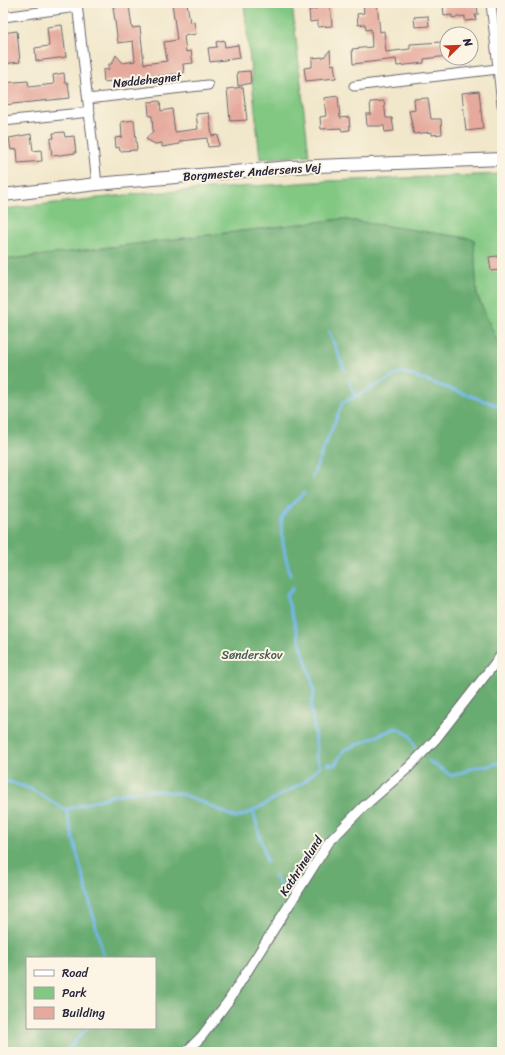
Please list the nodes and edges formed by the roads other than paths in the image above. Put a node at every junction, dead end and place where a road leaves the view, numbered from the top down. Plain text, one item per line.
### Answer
1 (491, 3) edge
2 (77, 5) edge
3 (3, 17) edge
4 (498, 69) junction
5 (208, 85) dead end
6 (501, 85) edge
7 (354, 86) dead end
8 (88, 99) junction
9 (502, 105) edge
10 (90, 112) junction
11 (3, 120) edge
12 (502, 159) edge
13 (97, 184) junction
14 (3, 195) edge
15 (502, 654) edge
16 (186, 1052) edge

1 - 4 street
2 - 3 street
2 - 8 street
4 - 6 street
4 - 7 street
5 - 8 street, Nøddehegnet
6 - 9 street
8 - 10 street
10 - 11 street
10 - 13 street
12 - 13 street, Borgmester Andersens Vej
13 - 14 street, Borgmester Andersens Vej
15 - 16 street, Kathrinelund

